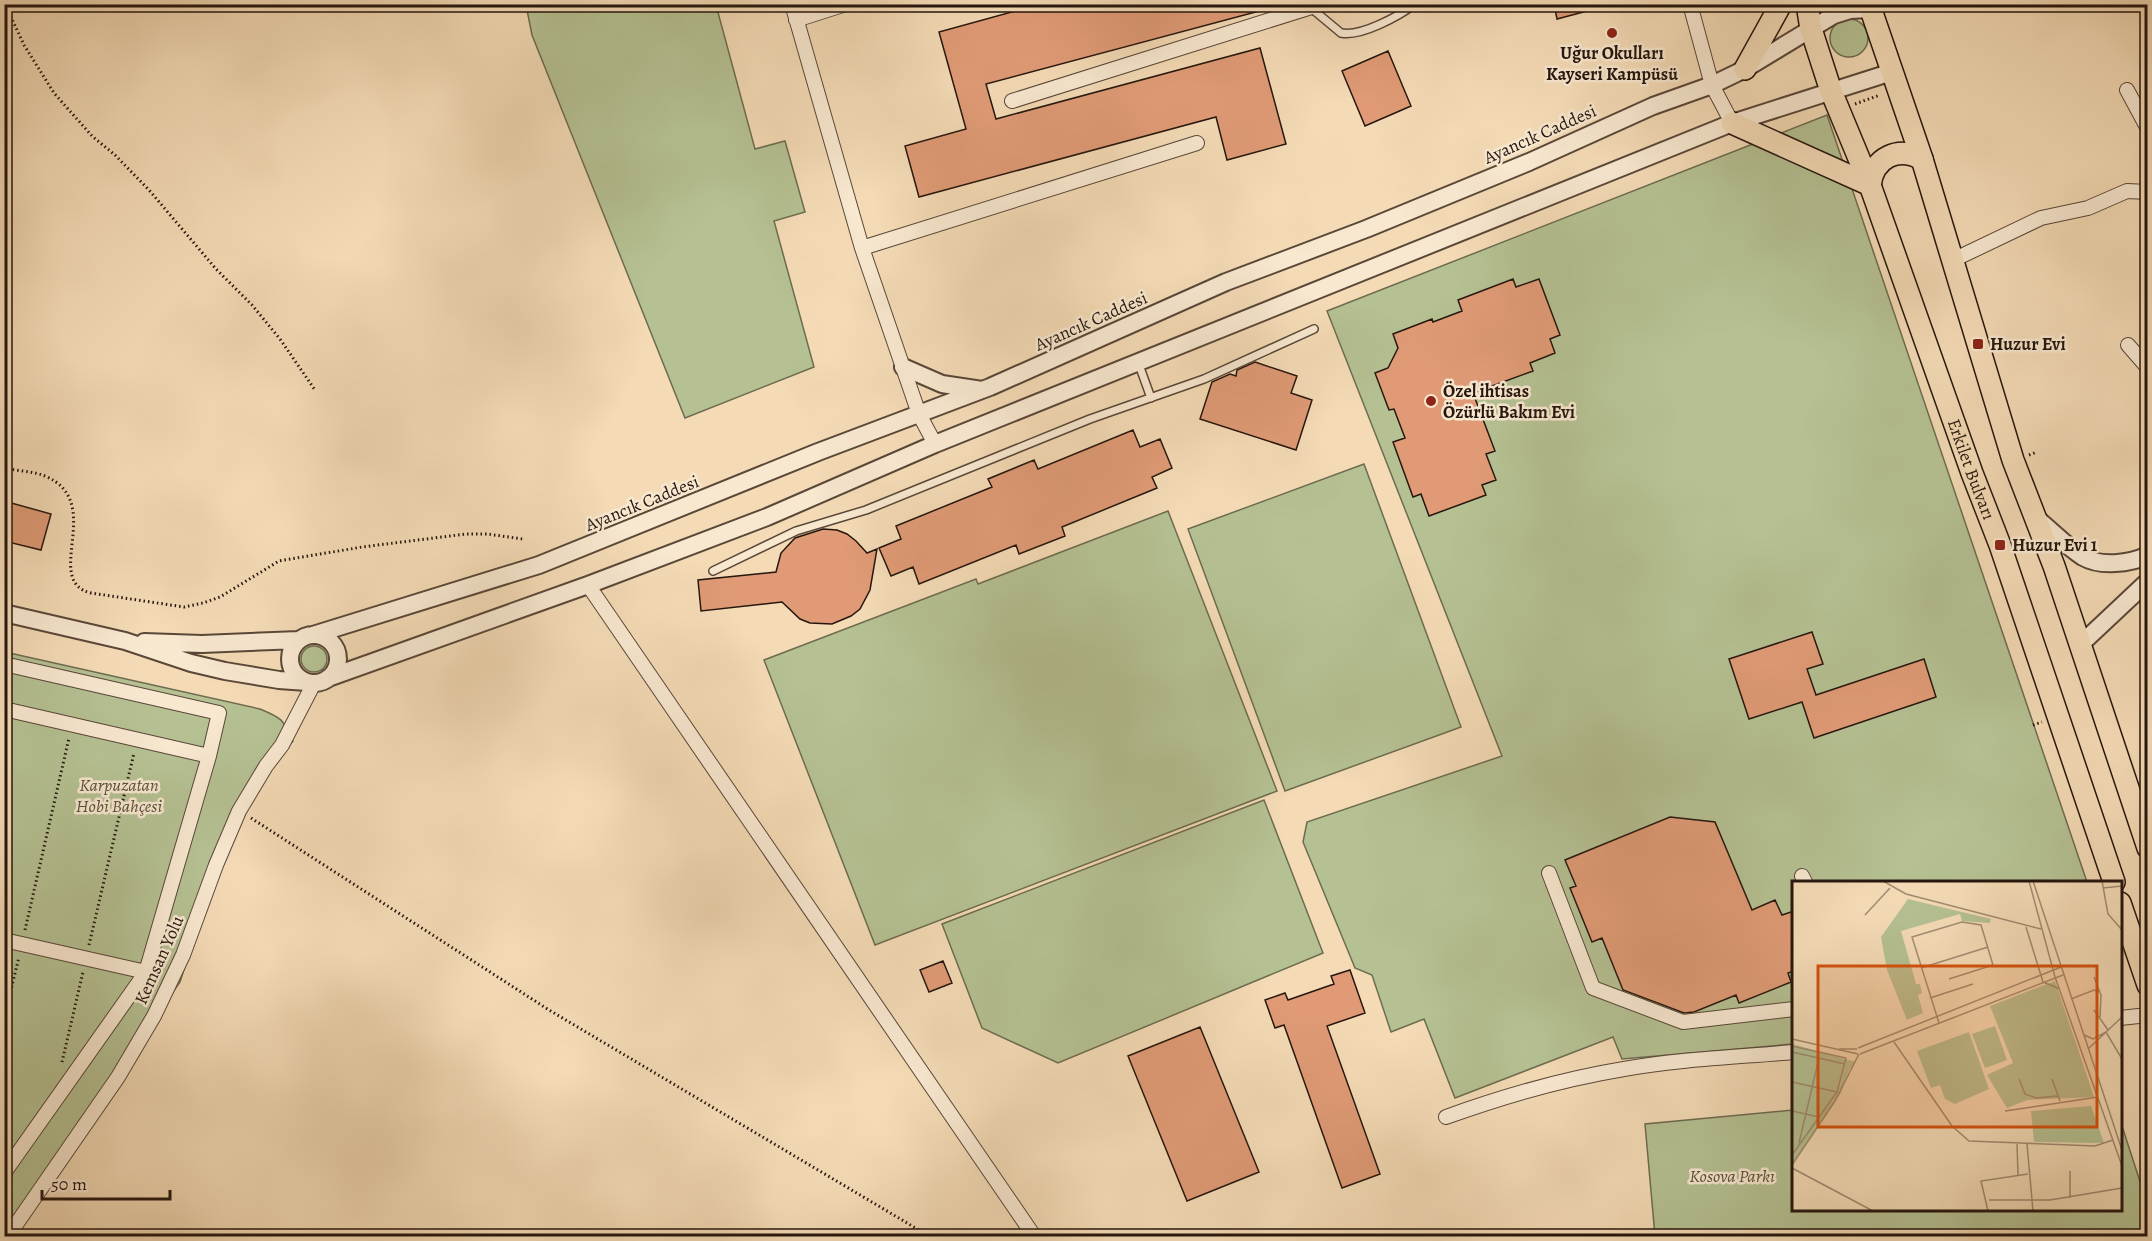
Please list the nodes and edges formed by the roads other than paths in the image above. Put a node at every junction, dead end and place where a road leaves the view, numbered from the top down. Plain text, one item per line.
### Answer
1 (792, 4) edge
2 (846, 4) edge
3 (1415, 4) edge
4 (1690, 4) edge
5 (1781, 4) edge
6 (1807, 4) edge
7 (1316, 6) edge
8 (1870, 7) edge
9 (796, 20) junction
10 (1811, 29) junction
11 (1745, 69) junction
12 (1895, 80) junction
13 (1712, 85) junction
14 (2127, 90) dead end
15 (1012, 101) dead end
16 (1835, 101) junction
17 (1732, 123) junction
18 (2148, 129) edge
19 (1197, 142) dead end
20 (1922, 159) junction
21 (1870, 184) junction
22 (2148, 192) edge
23 (862, 248) junction
24 (1953, 260) junction
25 (1314, 329) dead end
26 (2128, 345) dead end
27 (1138, 362) junction
28 (903, 367) junction
29 (2148, 368) edge
30 (982, 390) junction
31 (1151, 398) junction
32 (919, 414) junction
33 (935, 444) junction
34 (2033, 516) junction
35 (2148, 555) edge
36 (712, 570) dead end
37 (2148, 581) edge
38 (588, 585) junction
39 (4, 614) edge
40 (306, 638) junction
41 (125, 641) junction
42 (2081, 644) junction
43 (4, 664) edge
44 (316, 681) junction
45 (6, 710) edge
46 (4, 724) edge
47 (209, 756) junction
48 (2148, 848) edge
49 (1549, 873) dead end
50 (2114, 881) edge
51 (2122, 906) edge
52 (4, 940) edge
53 (146, 972) junction
54 (2148, 986) edge
55 (1792, 1009) edge
56 (2148, 1015) edge
57 (2122, 1018) edge
58 (1792, 1052) edge
59 (1446, 1117) dead end
60 (5, 1171) edge
61 (8, 1236) edge
62 (1034, 1236) edge

1 - 9 street
2 - 9 street
3 - 7 lane
4 - 13 street
5 - 11 main road
6 - 10 main road
7 - 15 street
8 - 10 street, Ayancık Caddesi
8 - 12 main road
9 - 23 street
10 - 11 street, Ayancık Caddesi
10 - 16 main road, Erkilet Bulvarı
11 - 13 street, Ayancık Caddesi
12 - 16 street, Ayancık Caddesi
12 - 20 main road
13 - 17 street
13 - 30 street, Ayancık Caddesi
14 - 18 street
16 - 17 street, Ayancık Caddesi
16 - 21 main road, Erkilet Bulvarı
17 - 21 main road
17 - 27 street, Ayancık Caddesi
19 - 23 street
20 - 21 main road
20 - 24 main road
21 - 50 main road, Erkilet Bulvarı
22 - 24 street
23 - 28 street
24 - 34 main road
25 - 31 lane
26 - 29 street
27 - 31 lane
27 - 33 street, Ayancık Caddesi
28 - 30 street
28 - 32 street
30 - 32 street, Ayancık Caddesi
31 - 36 lane
32 - 33 street
32 - 40 street, Ayancık Caddesi
33 - 38 street, Ayancık Caddesi
34 - 35 street
34 - 42 main road
37 - 42 street
38 - 44 street, Ayancık Caddesi
38 - 62 street
39 - 41 street, Ayancık Caddesi
40 - 41 street, Ayancık Caddesi
40 - 44 street
40 - 44 street
41 - 44 street, Ayancık Caddesi
42 - 48 main road
43 - 47 street
44 - 61 street, Kemsan Yolu
45 - 46 street
45 - 47 street
47 - 53 street
49 - 55 street
51 - 54 main road
52 - 53 street
53 - 60 street
56 - 57 street
58 - 59 street

